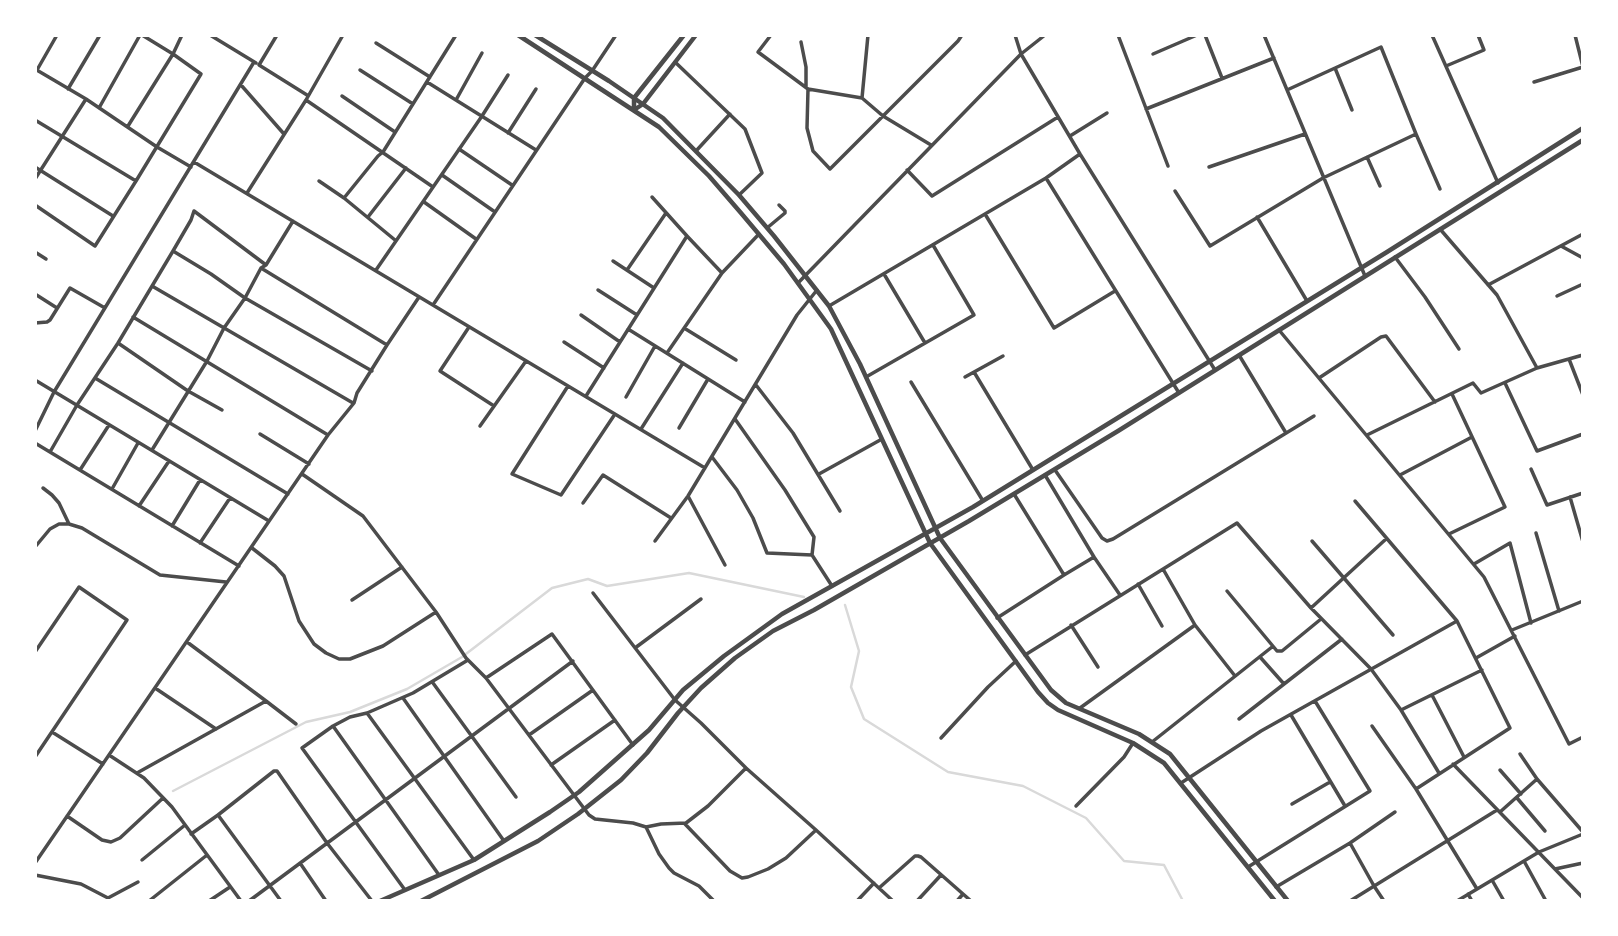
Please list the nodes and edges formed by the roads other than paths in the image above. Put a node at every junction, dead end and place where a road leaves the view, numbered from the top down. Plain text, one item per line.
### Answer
1 (57, 35) edge
2 (100, 35) edge
3 (141, 35) edge
4 (182, 35) edge
5 (210, 35) edge
6 (277, 35) edge
7 (343, 35) edge
8 (455, 35) edge
9 (518, 35) edge
10 (535, 35) edge
11 (616, 35) edge
12 (684, 35) edge
13 (696, 35) edge
14 (771, 35) edge
15 (868, 35) edge
16 (961, 35) edge
17 (1015, 35) edge
18 (1045, 35) edge
19 (1118, 35) edge
20 (1197, 35) edge
21 (1205, 35) edge
22 (1264, 35) edge
23 (1432, 35) edge
24 (1478, 35) edge
25 (1575, 35) edge
26 (801, 42) dead end
27 (376, 43) dead end
28 (482, 53) dead end
29 (173, 54) junction
30 (1021, 54) junction
31 (1153, 54) dead end
32 (1274, 58) junction
33 (676, 62) junction
34 (256, 64) junction
35 (1446, 66) junction
36 (1583, 67) edge
37 (1335, 68) junction
38 (36, 69) edge
39 (360, 70) dead end
40 (592, 71) junction
41 (508, 75) dead end
42 (430, 77) junction
43 (585, 78) junction
44 (1222, 78) junction
45 (427, 82) junction
46 (1534, 82) dead end
47 (241, 85) junction
48 (807, 88) junction
49 (68, 89) junction
50 (536, 89) dead end
51 (1287, 90) junction
52 (342, 96) dead end
53 (307, 98) junction
54 (634, 98) junction
55 (862, 98) junction
56 (86, 99) junction
57 (456, 100) junction
58 (413, 104) junction
59 (643, 104) junction
60 (99, 107) junction
61 (1146, 109) junction
62 (634, 110) junction
63 (1352, 110) dead end
64 (1107, 113) dead end
65 (730, 114) junction
66 (482, 116) junction
67 (883, 116) junction
68 (1058, 117) junction
69 (35, 120) edge
70 (128, 126) junction
71 (1583, 128) edge
72 (395, 132) junction
73 (508, 132) junction
74 (284, 134) junction
75 (1305, 134) junction
76 (1416, 134) junction
77 (62, 136) junction
78 (1070, 136) junction
79 (1582, 143) edge
80 (931, 145) junction
81 (157, 147) junction
82 (459, 149) junction
83 (536, 150) junction
84 (696, 150) junction
85 (383, 152) junction
86 (1080, 154) junction
87 (1367, 157) junction
88 (194, 162) junction
89 (1168, 166) dead end
90 (35, 167) edge
91 (191, 167) junction
92 (1209, 167) dead end
93 (405, 168) junction
94 (41, 170) junction
95 (907, 170) junction
96 (442, 175) junction
97 (1046, 178) junction
98 (1323, 178) junction
99 (35, 179) edge
100 (136, 181) junction
101 (319, 181) dead end
102 (1498, 183) junction
103 (512, 186) junction
104 (1380, 186) dead end
105 (433, 187) junction
106 (1440, 189) dead end
107 (1175, 191) dead end
108 (247, 193) junction
109 (739, 195) junction
110 (652, 197) dead end
111 (344, 198) junction
112 (423, 201) junction
113 (35, 205) edge
114 (779, 205) dead end
115 (495, 212) junction
116 (666, 213) junction
117 (985, 215) junction
118 (114, 217) junction
119 (368, 217) junction
120 (1257, 217) junction
121 (293, 221) junction
122 (767, 228) junction
123 (1440, 229) junction
124 (759, 234) junction
125 (1583, 234) edge
126 (687, 236) junction
127 (477, 239) junction
128 (395, 240) junction
129 (933, 245) junction
130 (1562, 246) junction
131 (173, 251) junction
132 (35, 252) edge
133 (1395, 257) junction
134 (1583, 258) edge
135 (46, 259) dead end
136 (613, 261) dead end
137 (266, 265) junction
138 (261, 268) junction
139 (1361, 268) junction
140 (627, 270) junction
141 (376, 271) junction
142 (722, 273) junction
143 (884, 274) junction
144 (805, 275) junction
145 (1365, 276) junction
146 (798, 283) junction
147 (1583, 284) edge
148 (1488, 285) junction
149 (152, 286) junction
150 (654, 288) junction
151 (598, 290) dead end
152 (817, 290) junction
153 (1115, 290) junction
154 (35, 294) edge
155 (1557, 296) dead end
156 (419, 297) junction
157 (245, 298) junction
158 (810, 299) junction
159 (1307, 301) junction
160 (433, 305) junction
161 (829, 306) junction
162 (57, 308) junction
163 (105, 308) junction
164 (637, 315) junction
165 (581, 316) dead end
166 (133, 317) junction
167 (35, 323) edge
168 (469, 327) junction
169 (224, 328) junction
170 (684, 328) junction
171 (628, 329) junction
172 (1279, 330) junction
173 (564, 342) dead end
174 (620, 342) junction
175 (118, 343) junction
176 (925, 343) junction
177 (387, 345) junction
178 (655, 346) junction
179 (1459, 349) dead end
180 (667, 353) junction
181 (1239, 355) junction
182 (1583, 355) edge
183 (1003, 356) dead end
184 (1569, 359) junction
185 (736, 360) dead end
186 (207, 361) junction
187 (526, 361) junction
188 (1210, 362) junction
189 (683, 363) junction
190 (604, 368) junction
191 (1537, 368) junction
192 (372, 370) junction
193 (1215, 370) junction
194 (974, 372) junction
195 (866, 377) junction
196 (965, 377) dead end
197 (94, 378) junction
198 (1319, 378) junction
199 (709, 379) junction
200 (35, 380) edge
201 (911, 382) dead end
202 (1504, 382) junction
203 (1174, 384) junction
204 (755, 385) junction
205 (568, 386) junction
206 (188, 391) junction
207 (54, 392) junction
208 (1179, 393) junction
209 (1452, 394) junction
210 (1583, 395) edge
211 (586, 396) junction
212 (626, 397) dead end
213 (745, 402) junction
214 (1435, 402) junction
215 (354, 403) junction
216 (77, 405) junction
217 (494, 406) junction
218 (222, 410) dead end
219 (615, 414) junction
220 (1314, 416) dead end
221 (734, 419) junction
222 (169, 423) junction
223 (109, 424) junction
224 (480, 426) dead end
225 (680, 428) dead end
226 (641, 429) junction
227 (35, 431) edge
228 (1286, 433) junction
229 (260, 434) dead end
230 (328, 435) junction
231 (1367, 435) junction
232 (1583, 435) edge
233 (1472, 437) junction
234 (882, 439) junction
235 (139, 442) junction
236 (35, 443) edge
237 (152, 450) junction
238 (50, 452) junction
239 (712, 457) junction
240 (169, 461) junction
241 (309, 464) junction
242 (705, 468) junction
243 (1054, 469) junction
244 (1531, 469) dead end
245 (80, 470) junction
246 (1033, 470) junction
247 (302, 474) junction
248 (818, 474) junction
249 (1044, 475) junction
250 (1400, 475) junction
251 (200, 479) junction
252 (43, 488) dead end
253 (112, 489) junction
254 (1583, 493) edge
255 (288, 494) junction
256 (1014, 494) junction
257 (688, 496) junction
258 (1570, 497) junction
259 (231, 498) junction
260 (1355, 500) dead end
261 (983, 501) junction
262 (583, 503) dead end
263 (139, 506) junction
264 (841, 511) dead end
265 (671, 518) junction
266 (269, 521) junction
267 (69, 523) junction
268 (172, 526) junction
269 (935, 528) junction
270 (1536, 533) dead end
271 (926, 534) junction
272 (1449, 534) junction
273 (940, 538) junction
274 (1387, 538) junction
275 (655, 541) dead end
276 (1312, 541) dead end
277 (1583, 542) edge
278 (200, 543) junction
279 (930, 543) junction
280 (35, 547) edge
281 (251, 547) junction
282 (811, 555) junction
283 (1094, 557) junction
284 (1474, 564) junction
285 (725, 565) dead end
286 (239, 566) junction
287 (402, 567) junction
288 (1163, 569) junction
289 (1064, 575) junction
290 (1344, 578) junction
291 (227, 582) junction
292 (1138, 584) junction
293 (832, 586) junction
294 (1227, 591) dead end
295 (593, 593) dead end
296 (1121, 595) junction
297 (701, 598) dead end
298 (352, 600) dead end
299 (1583, 601) edge
300 (1311, 608) junction
301 (1559, 611) junction
302 (436, 612) junction
303 (997, 618) junction
304 (1321, 619) junction
305 (1457, 621) junction
306 (1531, 623) junction
307 (1071, 625) junction
308 (1195, 625) junction
309 (1161, 626) dead end
310 (1512, 630) junction
311 (1394, 635) dead end
312 (1515, 636) junction
313 (1342, 639) junction
314 (187, 642) junction
315 (1272, 647) junction
316 (635, 648) junction
317 (35, 652) edge
318 (1025, 655) junction
319 (1260, 657) junction
320 (1476, 658) junction
321 (467, 659) junction
322 (1016, 661) junction
323 (573, 662) junction
324 (1098, 667) dead end
325 (1035, 668) junction
326 (1371, 669) junction
327 (1482, 670) junction
328 (1026, 675) junction
329 (1235, 676) junction
330 (486, 678) junction
331 (433, 683) junction
332 (1284, 684) junction
333 (155, 688) junction
334 (594, 689) junction
335 (1432, 695) junction
336 (403, 698) junction
337 (675, 700) junction
338 (266, 701) junction
339 (1315, 701) junction
340 (684, 707) junction
341 (509, 708) junction
342 (1079, 709) junction
343 (1401, 710) junction
344 (367, 713) junction
345 (1290, 715) junction
346 (1239, 719) dead end
347 (615, 720) junction
348 (296, 723) dead end
349 (333, 726) junction
350 (1372, 726) dead end
351 (216, 729) junction
352 (52, 732) junction
353 (529, 735) junction
354 (471, 736) junction
355 (1583, 737) edge
356 (941, 738) dead end
357 (1152, 742) junction
358 (1133, 743) junction
359 (633, 745) junction
360 (1520, 754) dead end
361 (109, 755) junction
362 (443, 756) junction
363 (35, 757) edge
364 (1464, 757) junction
365 (103, 764) junction
366 (1453, 764) junction
367 (551, 765) junction
368 (746, 768) junction
369 (1500, 771) dead end
370 (137, 773) junction
371 (1439, 773) junction
372 (1189, 777) junction
373 (414, 778) junction
374 (1537, 779) junction
375 (1330, 782) junction
376 (1180, 783) junction
377 (1416, 789) junction
378 (574, 796) junction
379 (1519, 796) junction
380 (516, 797) dead end
381 (163, 798) junction
382 (385, 800) junction
383 (1292, 804) dead end
384 (1076, 806) dead end
385 (1345, 806) junction
386 (584, 810) junction
387 (1499, 811) junction
388 (1395, 812) dead end
389 (218, 815) junction
390 (67, 816) junction
391 (356, 821) junction
392 (685, 824) junction
393 (185, 825) junction
394 (646, 827) junction
395 (816, 830) junction
396 (1545, 831) dead end
397 (1583, 833) edge
398 (191, 834) junction
399 (504, 841) junction
400 (1448, 841) junction
401 (327, 843) junction
402 (1350, 843) junction
403 (1539, 852) junction
404 (207, 855) junction
405 (142, 860) dead end
406 (474, 860) junction
407 (1524, 861) junction
408 (1256, 862) junction
409 (35, 863) edge
410 (300, 863) junction
411 (1583, 863) edge
412 (1248, 867) junction
413 (1555, 869) junction
414 (35, 875) edge
415 (439, 875) junction
416 (941, 875) junction
417 (1492, 880) junction
418 (138, 882) dead end
419 (874, 883) junction
420 (270, 886) junction
421 (1374, 886) junction
422 (230, 887) junction
423 (1276, 887) junction
424 (879, 888) junction
425 (1477, 889) junction
426 (405, 890) junction
427 (1583, 890) edge
428 (1577, 891) junction
429 (963, 894) junction
430 (1468, 894) junction
431 (1583, 898) edge
432 (149, 901) edge
433 (209, 901) edge
434 (241, 901) edge
435 (249, 901) edge
436 (281, 901) edge
437 (326, 901) edge
438 (372, 901) edge
439 (380, 901) edge
440 (421, 901) edge
441 (714, 901) edge
442 (857, 901) edge
443 (893, 901) edge
444 (917, 901) edge
445 (957, 901) edge
446 (971, 901) edge
447 (1275, 901) edge
448 (1287, 901) edge
449 (1350, 901) edge
450 (1384, 901) edge
451 (1457, 901) edge
452 (1472, 901) edge
453 (1504, 901) edge
454 (1546, 901) edge

1 - 38 street
2 - 49 street
3 - 29 street
3 - 60 street
4 - 29 street
5 - 34 street
6 - 34 street
7 - 53 street
8 - 42 street
9 - 43 street
10 - 40 street
11 - 40 street
12 - 54 street
13 - 33 street
14 - 48 street
15 - 55 street
16 - 67 street
17 - 30 street
18 - 30 street
19 - 61 street
20 - 31 street
21 - 44 street
22 - 32 street
23 - 35 street
24 - 35 street
25 - 36 street
26 - 48 street
27 - 42 street
28 - 57 street
29 - 70 street
29 - 81 street
30 - 68 street
30 - 80 street
32 - 44 street
32 - 51 street
33 - 59 street
33 - 65 street
34 - 47 street
34 - 53 street
35 - 102 street
36 - 46 street
37 - 51 street
37 - 63 street
37 - 76 street
38 - 49 street
39 - 58 street
40 - 43 street
40 - 54 street
41 - 66 street
42 - 45 street
43 - 62 street
43 - 83 street
44 - 61 street
45 - 57 street
45 - 58 street
47 - 74 street
47 - 88 street
48 - 55 street
48 - 67 street
49 - 56 street
50 - 73 street
51 - 75 street
52 - 72 street
53 - 74 street
53 - 85 street
54 - 59 street
54 - 62 street
55 - 67 street
56 - 60 street
56 - 77 street
57 - 66 street
58 - 72 street
59 - 62 street
59 - 84 street
60 - 70 street
61 - 89 street
62 - 124 street
64 - 78 street
65 - 84 street
65 - 109 street
66 - 73 street
66 - 82 street
67 - 80 street
68 - 78 street
68 - 95 street
69 - 77 street
70 - 81 street
71 - 102 street
72 - 85 street
73 - 83 street
74 - 108 street
75 - 92 street
75 - 98 street
76 - 87 street
76 - 106 street
77 - 94 street
77 - 100 street
78 - 86 street
79 - 123 street
80 - 95 street
81 - 91 street
81 - 100 street
82 - 96 street
82 - 103 street
83 - 103 street
84 - 109 street
85 - 93 street
85 - 111 street
86 - 97 street
86 - 188 street
87 - 98 street
87 - 104 street
88 - 91 street
88 - 108 street
90 - 94 street
91 - 163 street
93 - 105 street
93 - 119 street
94 - 99 street
94 - 118 street
95 - 144 street
96 - 105 street
96 - 115 street
97 - 117 street
97 - 153 street
98 - 120 street
98 - 139 street
100 - 118 street
101 - 111 street
102 - 139 street
103 - 115 street
105 - 112 street
107 - 120 street
108 - 121 street
109 - 122 street
110 - 116 street
111 - 119 street
112 - 127 street
112 - 128 street
113 - 118 street
114 - 122 street
115 - 127 street
116 - 126 street
116 - 140 street
117 - 129 street
117 - 153 street
119 - 128 street
120 - 159 street
121 - 137 street
121 - 141 street
122 - 144 street
123 - 133 street
123 - 148 street
124 - 142 street
124 - 146 street
125 - 130 street
126 - 142 street
126 - 150 street
127 - 160 street
128 - 141 street
129 - 143 street
129 - 176 street
130 - 134 street
130 - 148 street
131 - 137 street
131 - 149 street
131 - 157 street
132 - 135 street
133 - 145 street
133 - 179 street
136 - 140 street
137 - 138 street
138 - 157 street
138 - 177 street
139 - 145 street
139 - 159 street
140 - 150 street
141 - 156 street
142 - 170 street
143 - 161 street
143 - 176 street
144 - 146 street
144 - 152 street
145 - 172 street
146 - 158 street
147 - 155 street
148 - 191 street
149 - 166 street
149 - 169 street
150 - 164 street
151 - 164 street
152 - 158 street
152 - 161 street
153 - 203 street
154 - 162 street
156 - 160 street
156 - 177 street
157 - 169 street
157 - 192 street
158 - 204 street
158 - 234 street
159 - 188 street
160 - 168 street
161 - 195 street
162 - 163 street
162 - 167 street
163 - 207 street
164 - 171 street
165 - 174 street
166 - 175 street
166 - 186 street
168 - 187 street
168 - 217 street
169 - 186 street
169 - 215 street
170 - 180 street
170 - 185 street
171 - 174 street
171 - 178 street
172 - 181 street
172 - 198 street
173 - 190 street
174 - 190 street
175 - 197 street
175 - 206 street
176 - 195 street
177 - 192 street
178 - 180 street
178 - 212 street
180 - 189 street
181 - 193 street
181 - 228 street
182 - 184 street
183 - 194 street
184 - 191 street
184 - 210 street
186 - 206 street
186 - 230 street
187 - 205 street
187 - 217 street
188 - 193 street
188 - 203 street
189 - 199 street
189 - 226 street
190 - 211 street
191 - 202 street
192 - 215 street
193 - 208 street
194 - 196 street
194 - 246 street
195 - 269 street
197 - 216 street
197 - 222 street
198 - 214 street
198 - 231 street
199 - 213 street
199 - 225 street
200 - 207 street
201 - 261 street
202 - 209 street
202 - 232 street
203 - 208 street
203 - 246 street
204 - 213 street
204 - 248 street
205 - 211 street
205 - 219 street
206 - 218 street
206 - 222 street
207 - 216 street
207 - 227 street
208 - 243 street
209 - 214 street
209 - 233 street
211 - 219 street
213 - 221 street
214 - 231 street
215 - 230 street
216 - 223 street
216 - 238 street
217 - 224 street
219 - 226 street
220 - 228 street
221 - 239 street
221 - 282 street
222 - 237 street
222 - 255 street
223 - 235 street
223 - 245 street
226 - 242 street
228 - 243 street
229 - 241 street
230 - 241 street
231 - 250 street
233 - 250 street
233 - 272 street
234 - 248 street
234 - 271 street
235 - 237 street
235 - 253 street
236 - 238 street
237 - 240 street
238 - 245 street
239 - 242 street
239 - 282 street
240 - 251 street
240 - 263 street
241 - 247 street
242 - 257 street
243 - 249 street
244 - 258 street
245 - 253 street
246 - 261 street
247 - 255 street
247 - 287 street
248 - 264 street
249 - 256 street
249 - 283 street
250 - 272 street
251 - 259 street
251 - 268 street
252 - 267 street
253 - 263 street
254 - 258 street
255 - 266 street
256 - 273 street
256 - 289 street
257 - 265 street
257 - 285 street
258 - 277 street
259 - 266 street
259 - 278 street
260 - 274 street
261 - 269 street
262 - 265 street
263 - 268 street
265 - 275 street
266 - 281 street
267 - 280 street
267 - 291 street
268 - 278 street
269 - 271 street
269 - 273 street
270 - 301 street
271 - 279 street
271 - 293 street
272 - 284 street
273 - 279 street
273 - 303 street
274 - 290 street
274 - 305 street
276 - 290 street
278 - 286 street
279 - 322 street
279 - 340 street
281 - 286 street
281 - 302 street
282 - 293 street
283 - 289 street
283 - 296 street
284 - 306 street
284 - 310 street
286 - 291 street
287 - 298 street
287 - 302 street
288 - 292 street
288 - 300 street
288 - 308 street
289 - 303 street
290 - 300 street
290 - 311 street
291 - 314 street
292 - 296 street
292 - 309 street
293 - 337 street
294 - 315 street
295 - 316 street
296 - 307 street
297 - 316 street
299 - 301 street
300 - 304 street
301 - 306 street
302 - 321 street
303 - 318 street
304 - 313 street
304 - 315 street
305 - 320 street
305 - 326 street
306 - 310 street
307 - 318 street
307 - 324 street
308 - 329 street
308 - 342 street
310 - 312 street
312 - 320 street
312 - 355 street
313 - 326 street
313 - 332 street
314 - 333 street
314 - 338 street
315 - 319 street
316 - 337 street
317 - 352 street
318 - 325 street
319 - 329 street
319 - 332 street
320 - 327 street
321 - 330 street
321 - 331 street
322 - 328 street
322 - 356 street
323 - 330 street
323 - 334 street
323 - 341 street
325 - 328 street
325 - 342 street
326 - 339 street
326 - 343 street
327 - 335 street
327 - 364 street
328 - 358 street
329 - 357 street
330 - 341 street
331 - 336 street
331 - 354 street
332 - 346 street
333 - 351 street
333 - 361 street
334 - 347 street
334 - 353 street
335 - 343 street
335 - 364 street
336 - 344 street
336 - 362 street
337 - 340 street
337 - 359 street
338 - 348 street
338 - 351 street
339 - 345 street
339 - 385 street
340 - 368 street
340 - 386 street
341 - 353 street
341 - 354 street
342 - 357 street
343 - 371 street
344 - 349 street
344 - 373 street
345 - 372 street
345 - 375 street
347 - 359 street
347 - 367 street
349 - 382 street
349 - 391 street
350 - 377 street
351 - 370 street
352 - 363 street
352 - 365 street
353 - 367 street
354 - 362 street
354 - 380 street
357 - 372 street
358 - 376 street
358 - 384 street
359 - 378 street
360 - 374 street
361 - 365 street
361 - 370 street
362 - 373 street
362 - 399 street
364 - 366 street
365 - 390 street
366 - 371 street
366 - 387 street
367 - 378 street
368 - 392 street
368 - 395 street
369 - 379 street
370 - 381 street
371 - 377 street
372 - 376 street
372 - 408 street
373 - 382 street
373 - 406 street
374 - 379 street
374 - 397 street
375 - 383 street
375 - 385 street
376 - 412 street
377 - 400 street
378 - 386 street
378 - 399 street
379 - 387 street
379 - 396 street
381 - 390 street
381 - 393 street
382 - 391 street
382 - 415 street
385 - 408 street
386 - 394 street
386 - 440 street
387 - 400 street
387 - 403 street
388 - 402 street
389 - 398 street
389 - 401 street
389 - 420 street
390 - 409 street
391 - 401 street
391 - 426 street
392 - 394 street
392 - 395 street
393 - 398 street
393 - 405 street
394 - 441 street
395 - 419 street
397 - 403 street
398 - 404 street
399 - 406 street
400 - 421 street
400 - 425 street
401 - 410 street
401 - 438 street
402 - 421 street
402 - 423 street
403 - 407 street
403 - 413 street
404 - 422 street
404 - 432 street
406 - 415 street
407 - 417 street
407 - 454 street
408 - 412 street
408 - 423 street
410 - 420 street
410 - 437 street
411 - 413 street
412 - 447 street
413 - 428 street
414 - 418 street
415 - 426 street
416 - 424 street
416 - 429 street
416 - 444 street
417 - 425 street
417 - 453 street
419 - 424 street
419 - 442 street
420 - 435 street
420 - 436 street
421 - 449 street
421 - 450 street
422 - 433 street
422 - 434 street
423 - 448 street
424 - 443 street
425 - 430 street
426 - 439 street
427 - 428 street
428 - 431 street
429 - 445 street
429 - 446 street
430 - 451 street
430 - 452 street

